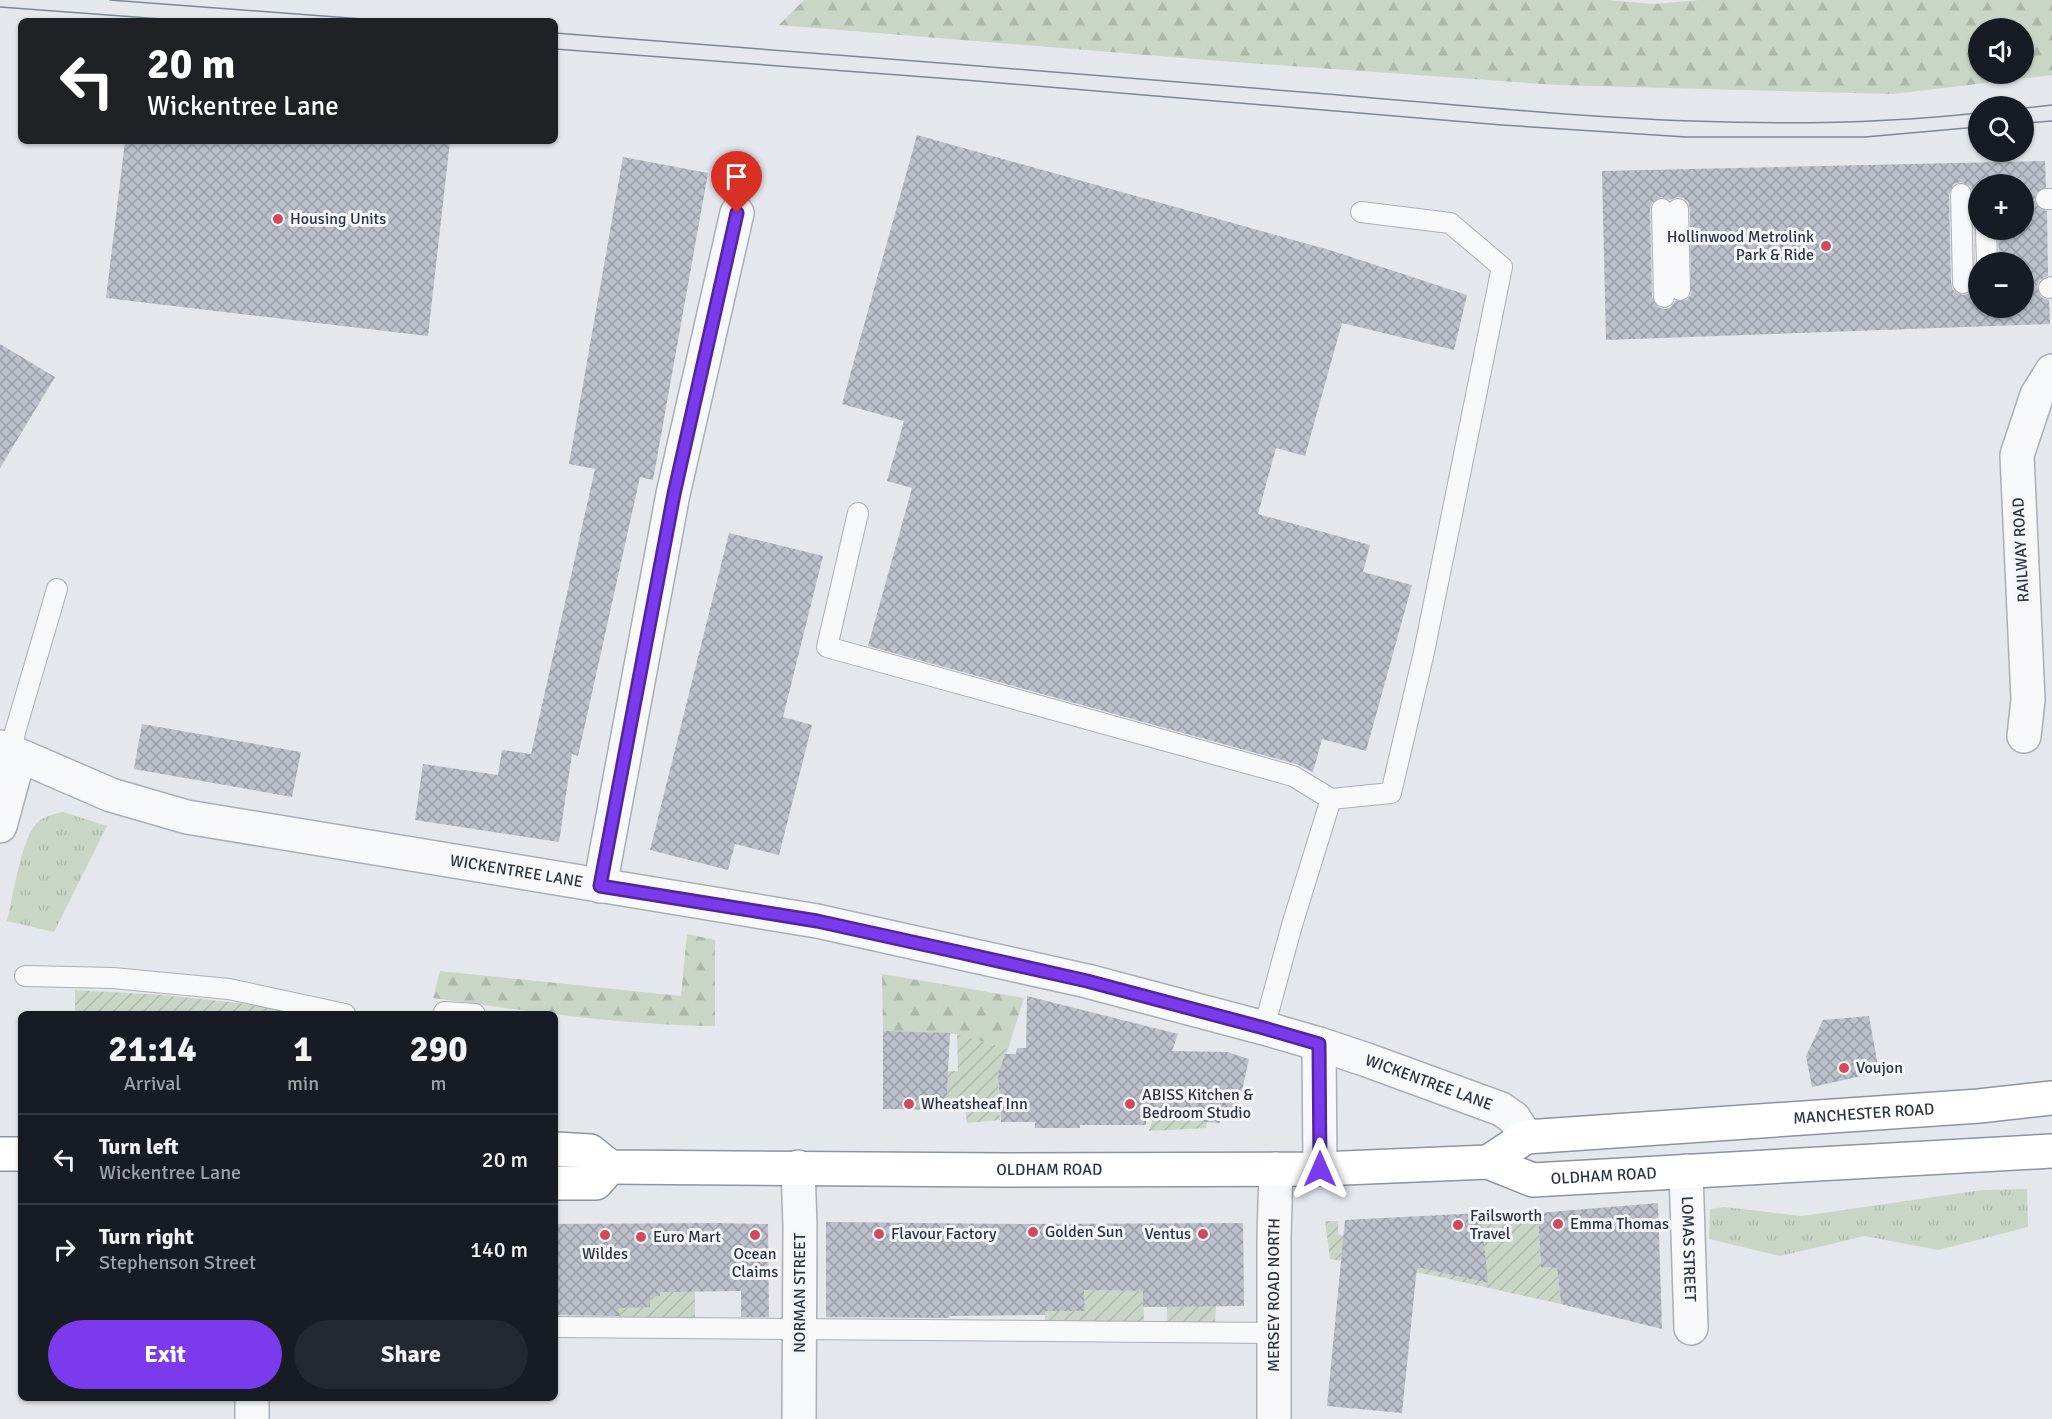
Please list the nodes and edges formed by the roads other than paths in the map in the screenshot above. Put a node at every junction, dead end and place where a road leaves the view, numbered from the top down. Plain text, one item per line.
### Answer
1 (1964, 198) dead end
2 (1665, 207) dead end
3 (1361, 212) dead end
4 (737, 213) dead end
5 (1967, 286) dead end
6 (1667, 292) dead end
7 (2052, 371) edge
8 (858, 513) dead end
9 (57, 589) dead end
10 (2024, 736) dead end
11 (6, 749) edge
12 (1331, 799) junction
13 (0, 826) edge
14 (600, 886) junction
15 (25, 976) dead end
16 (331, 1011) edge
17 (1264, 1028) junction
18 (1319, 1044) junction
19 (2052, 1098) edge
20 (1526, 1137) junction
21 (558, 1149) edge
22 (2052, 1151) edge
23 (0, 1154) edge
24 (18, 1154) edge
25 (1488, 1162) junction
26 (610, 1167) junction
27 (798, 1167) junction
28 (1276, 1168) junction
29 (1320, 1169) junction
30 (1686, 1171) junction
31 (558, 1183) edge
32 (558, 1327) edge
33 (1691, 1328) dead end
34 (801, 1330) junction
35 (1275, 1334) junction
36 (252, 1401) edge
37 (252, 1419) edge
38 (799, 1419) edge
39 (1274, 1419) edge

1 - 5 lane
2 - 6 lane
3 - 12 lane
4 - 14 street
7 - 10 street, RAILWAY ROAD
8 - 12 lane
9 - 11 lane
11 - 13 street
11 - 14 street, WICKENTREE LANE
12 - 17 lane
14 - 17 street, WICKENTREE LANE
15 - 16 lane
17 - 18 street, WICKENTREE LANE
18 - 20 street, WICKENTREE LANE
18 - 29 street
19 - 20 highway, MANCHESTER ROAD
20 - 25 highway
21 - 26 highway
22 - 30 highway
23 - 24 highway
25 - 29 highway, OLDHAM ROAD
25 - 30 highway, OLDHAM ROAD
26 - 27 highway, OLDHAM ROAD
26 - 31 highway
27 - 28 highway, OLDHAM ROAD
27 - 34 street, NORMAN STREET
28 - 29 highway, OLDHAM ROAD
28 - 35 street, MERSEY ROAD NORTH
30 - 33 street, LOMAS STREET
32 - 34 lane
34 - 35 lane
34 - 38 street, NORMAN STREET
35 - 39 street, MERSEY ROAD NORTH
36 - 37 street

